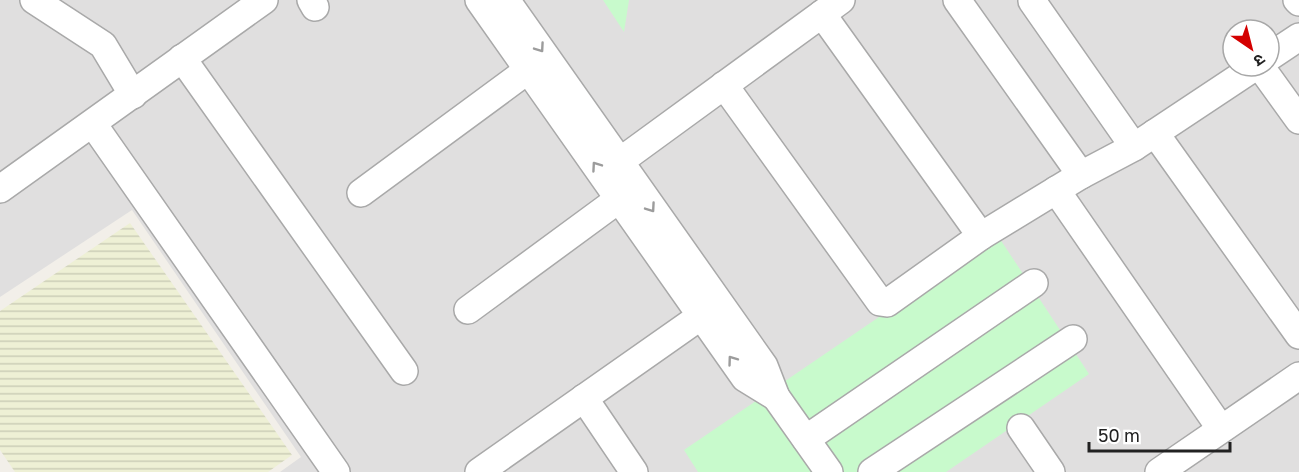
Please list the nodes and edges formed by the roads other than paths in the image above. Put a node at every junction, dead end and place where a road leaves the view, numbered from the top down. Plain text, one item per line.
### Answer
1 (34, 0) edge
2 (264, 0) edge
3 (479, 0) edge
4 (506, 0) edge
5 (957, 0) edge
6 (1032, 1) edge
7 (832, 7) edge
8 (1299, 37) edge
9 (1281, 49) edge
10 (182, 58) junction
11 (528, 70) junction
12 (1240, 78) edge
13 (1267, 78) edge
14 (724, 85) junction
15 (133, 95) junction
16 (1299, 120) edge
17 (93, 124) junction
18 (1144, 140) junction
19 (619, 162) junction
20 (1081, 175) junction
21 (0, 189) edge
22 (1056, 190) junction
23 (361, 193) dead end
24 (619, 199) junction
25 (981, 236) junction
26 (1034, 283) dead end
27 (468, 310) dead end
28 (701, 316) junction
29 (1299, 335) edge
30 (1073, 339) dead end
31 (404, 371) dead end
32 (1299, 376) edge
33 (776, 397) junction
34 (584, 398) junction
35 (1021, 428) dead end
36 (1221, 429) junction
37 (806, 439) junction
38 (336, 472) edge
39 (481, 472) edge
40 (634, 472) edge
41 (829, 472) edge
42 (872, 472) edge
43 (1051, 472) edge
44 (1159, 472) edge

1 - 15 street
2 - 10 street
3 - 11 street
4 -> 19 street
5 - 20 street
6 - 18 street
7 - 14 street
7 - 25 street
8 - 9 street
10 - 15 street
10 - 31 street
11 - 23 street
24 -> 11 street
12 - 18 street
13 - 16 street
14 - 19 street
14 - 25 street
15 - 17 street
17 - 21 street
17 - 38 street
18 - 20 street
18 - 29 street
19 -> 33 street
20 - 22 street
22 - 25 street
22 - 36 street
24 - 27 street
24 - 28 street
26 - 37 street
33 -> 28 street
28 - 34 street
30 - 42 street
32 - 36 street
33 - 37 street
34 - 39 street
34 - 40 street
35 - 43 street
36 - 44 street
37 - 41 street

